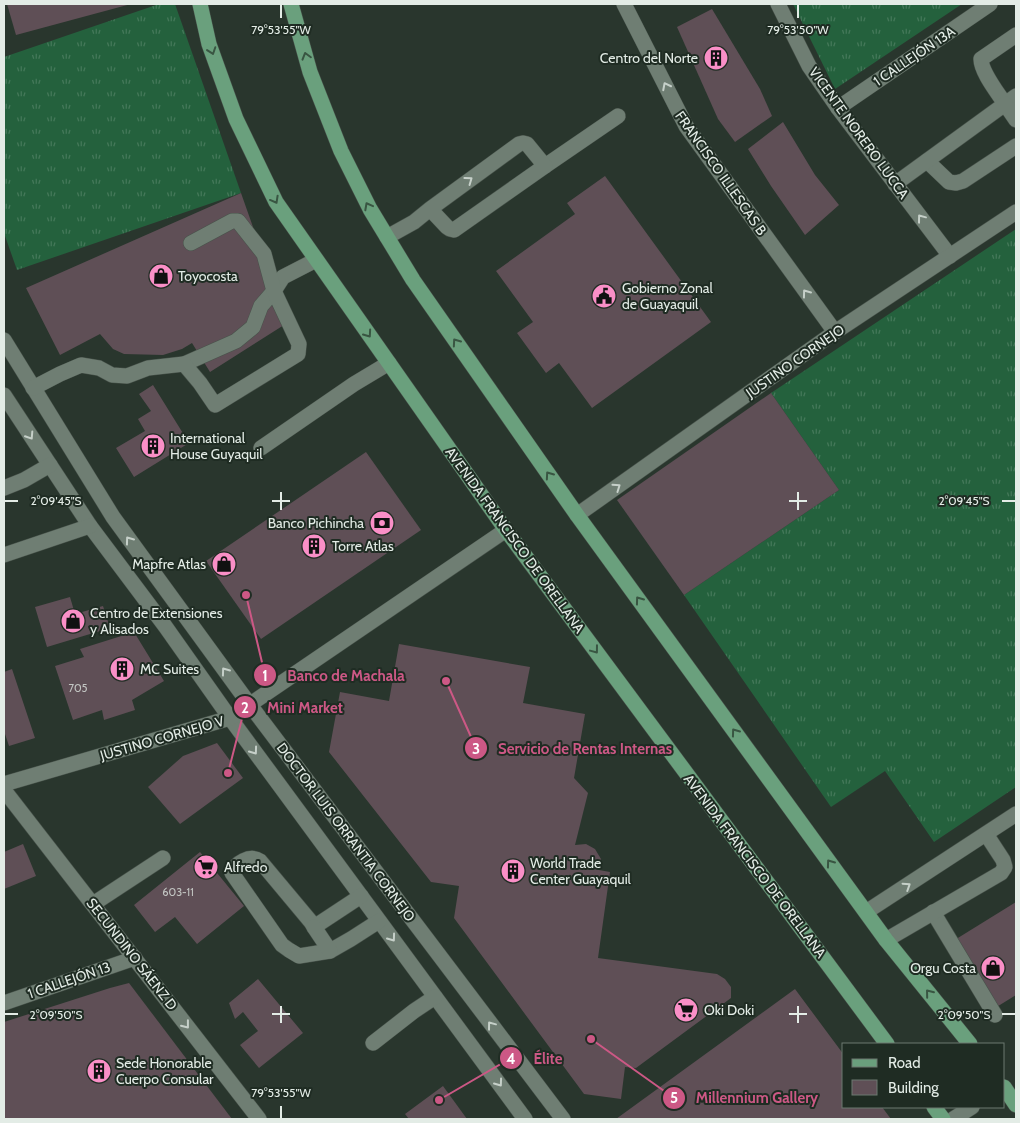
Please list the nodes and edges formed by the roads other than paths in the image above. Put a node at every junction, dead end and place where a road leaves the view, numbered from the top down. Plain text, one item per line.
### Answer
1 (200, 4) edge
2 (291, 4) edge
3 (624, 4) edge
4 (778, 4) edge
5 (990, 4) edge
6 (1016, 35) edge
7 (1010, 100) edge
8 (838, 108) junction
9 (618, 116) dead end
10 (1016, 120) edge
11 (1016, 146) edge
12 (926, 161) junction
13 (544, 166) junction
14 (895, 184) junction
15 (430, 209) junction
16 (1016, 212) edge
17 (387, 237) junction
18 (191, 243) dead end
19 (950, 256) junction
20 (316, 260) junction
21 (274, 291) junction
22 (835, 332) junction
23 (4, 340) edge
24 (389, 363) junction
25 (184, 364) junction
26 (33, 388) junction
27 (4, 395) edge
28 (261, 448) dead end
29 (50, 465) junction
30 (4, 488) edge
31 (577, 515) junction
32 (90, 526) junction
33 (506, 530) junction
34 (4, 554) edge
35 (250, 705) junction
36 (230, 718) junction
37 (4, 784) edge
38 (4, 790) edge
39 (1016, 814) edge
40 (986, 834) junction
41 (163, 858) dead end
42 (361, 896) junction
43 (93, 904) junction
44 (866, 912) junction
45 (933, 912) junction
46 (379, 921) junction
47 (314, 927) junction
48 (886, 940) junction
49 (330, 951) junction
50 (135, 958) junction
51 (435, 997) junction
52 (4, 1003) edge
53 (995, 1015) dead end
54 (373, 1043) dead end
55 (886, 1043) edge
56 (969, 1043) edge
57 (1005, 1088) edge
58 (1016, 1103) edge
59 (935, 1108) edge
60 (970, 1108) edge
61 (259, 1119) edge
62 (525, 1119) edge
63 (563, 1119) edge
64 (943, 1119) edge
65 (954, 1119) edge

1 -> 20 main road, AVENIDA FRANCISCO DE ORELLANA
17 -> 2 main road
22 -> 3 street, FRANCISCO ILLESCAS B
4 - 8 street, VICENTE NORERO LUCCA
5 - 8 street, 1 CALLEJÓN 13A
6 - 7 street
7 - 10 street
7 - 12 street
8 - 14 street, VICENTE NORERO LUCCA
9 - 13 street
11 - 12 street
12 - 14 street
13 - 15 street
15 -> 13 street
19 -> 14 street, VICENTE NORERO LUCCA
15 - 17 street
16 - 19 street, JUSTINO CORNEJO
31 -> 17 main road
18 - 21 street
19 - 22 street, JUSTINO CORNEJO
20 - 21 street
20 -> 24 main road, AVENIDA FRANCISCO DE ORELLANA
21 - 25 street
21 - 25 street
31 -> 22 street, JUSTINO CORNEJO
23 - 26 street, DOCTOR LUIS ORRANTIA CORNEJO
24 - 28 street
24 - 33 main road, AVENIDA FRANCISCO DE ORELLANA
25 - 26 street
35 -> 26 street, DOCTOR LUIS ORRANTIA CORNEJO
27 -> 29 street, DOCTOR LUIS ORRANTIA CORNEJO
29 - 30 street
29 - 32 street, DOCTOR LUIS ORRANTIA CORNEJO
44 -> 31 main road
32 - 34 street
32 - 36 street, DOCTOR LUIS ORRANTIA CORNEJO
33 - 35 street, JUSTINO CORNEJO V
33 -> 55 main road, AVENIDA FRANCISCO DE ORELLANA
35 - 36 street, JUSTINO CORNEJO V
63 -> 35 street, DOCTOR LUIS ORRANTIA CORNEJO
36 - 37 street, JUSTINO CORNEJO V
36 -> 42 street, DOCTOR LUIS ORRANTIA CORNEJO
38 - 43 street, SECUNDINO SÁENZ D
39 - 40 street
44 -> 40 street
40 - 45 street
41 - 43 street
42 - 46 street, DOCTOR LUIS ORRANTIA CORNEJO
42 - 47 street
43 - 50 street, SECUNDINO SÁENZ D
44 - 48 main road
45 - 48 street
45 - 53 street
46 - 49 street
46 -> 51 street, DOCTOR LUIS ORRANTIA CORNEJO
47 - 49 street
47 - 49 street
56 -> 48 main road
50 - 52 street, 1 CALLEJÓN 13
50 -> 61 street, SECUNDINO SÁENZ D
51 - 54 street
51 -> 62 street, DOCTOR LUIS ORRANTIA CORNEJO
57 - 58 main road
59 - 64 main road
60 - 65 street

